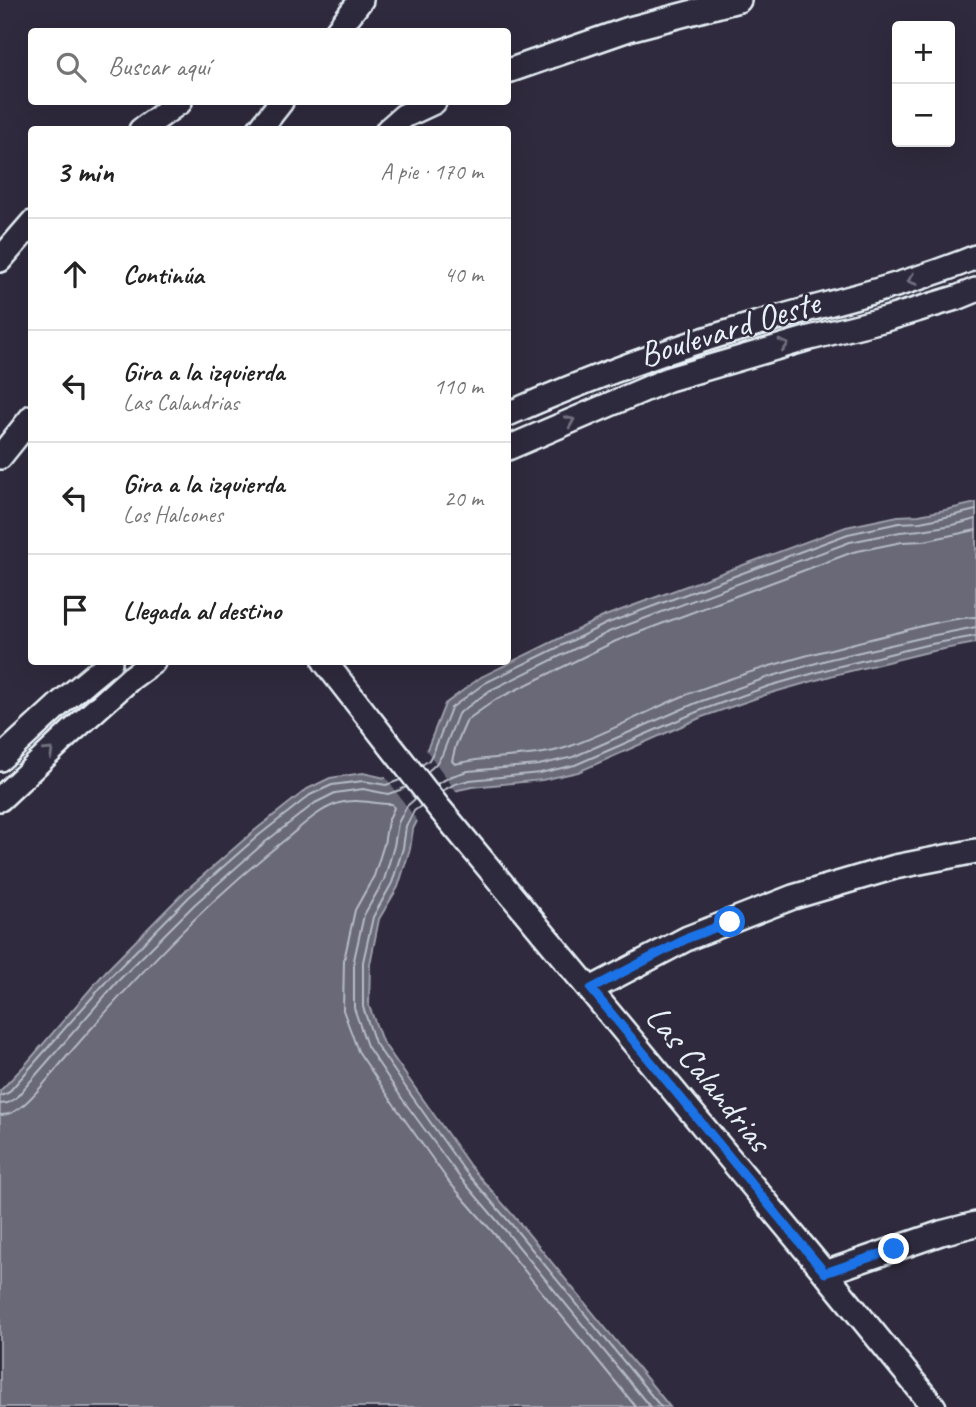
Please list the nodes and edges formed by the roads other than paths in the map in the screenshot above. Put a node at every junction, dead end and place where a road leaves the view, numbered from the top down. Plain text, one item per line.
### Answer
1 (361, 0) edge
2 (739, 0) edge
3 (339, 28) edge
4 (511, 70) edge
5 (176, 105) edge
6 (279, 105) edge
7 (428, 105) edge
8 (147, 126) edge
9 (261, 126) edge
10 (393, 126) edge
11 (28, 228) edge
12 (976, 257) edge
13 (0, 260) edge
14 (976, 290) edge
15 (662, 353) junction
16 (669, 379) junction
17 (511, 413) edge
18 (28, 422) edge
19 (511, 447) edge
20 (0, 457) edge
21 (106, 665) edge
22 (149, 665) edge
23 (327, 665) edge
24 (0, 759) edge
25 (0, 799) edge
26 (976, 851) edge
27 (591, 989) junction
28 (976, 1224) edge
29 (825, 1273) junction
30 (934, 1407) edge

1 - 3 street
2 - 4 street
5 - 8 street
6 - 9 street
7 - 10 street
11 - 13 street
12 -> 15 street, Boulevard Oeste
16 -> 14 street, Boulevard Oeste
15 - 16 street
15 - 17 street, Boulevard Oeste
19 -> 16 street, Boulevard Oeste
18 - 20 street
21 - 24 street
25 -> 22 street
23 - 27 street, Las Calandrias
26 - 27 street
27 - 29 street, Las Calandrias
28 - 29 street
29 - 30 street, Las Calandrias

